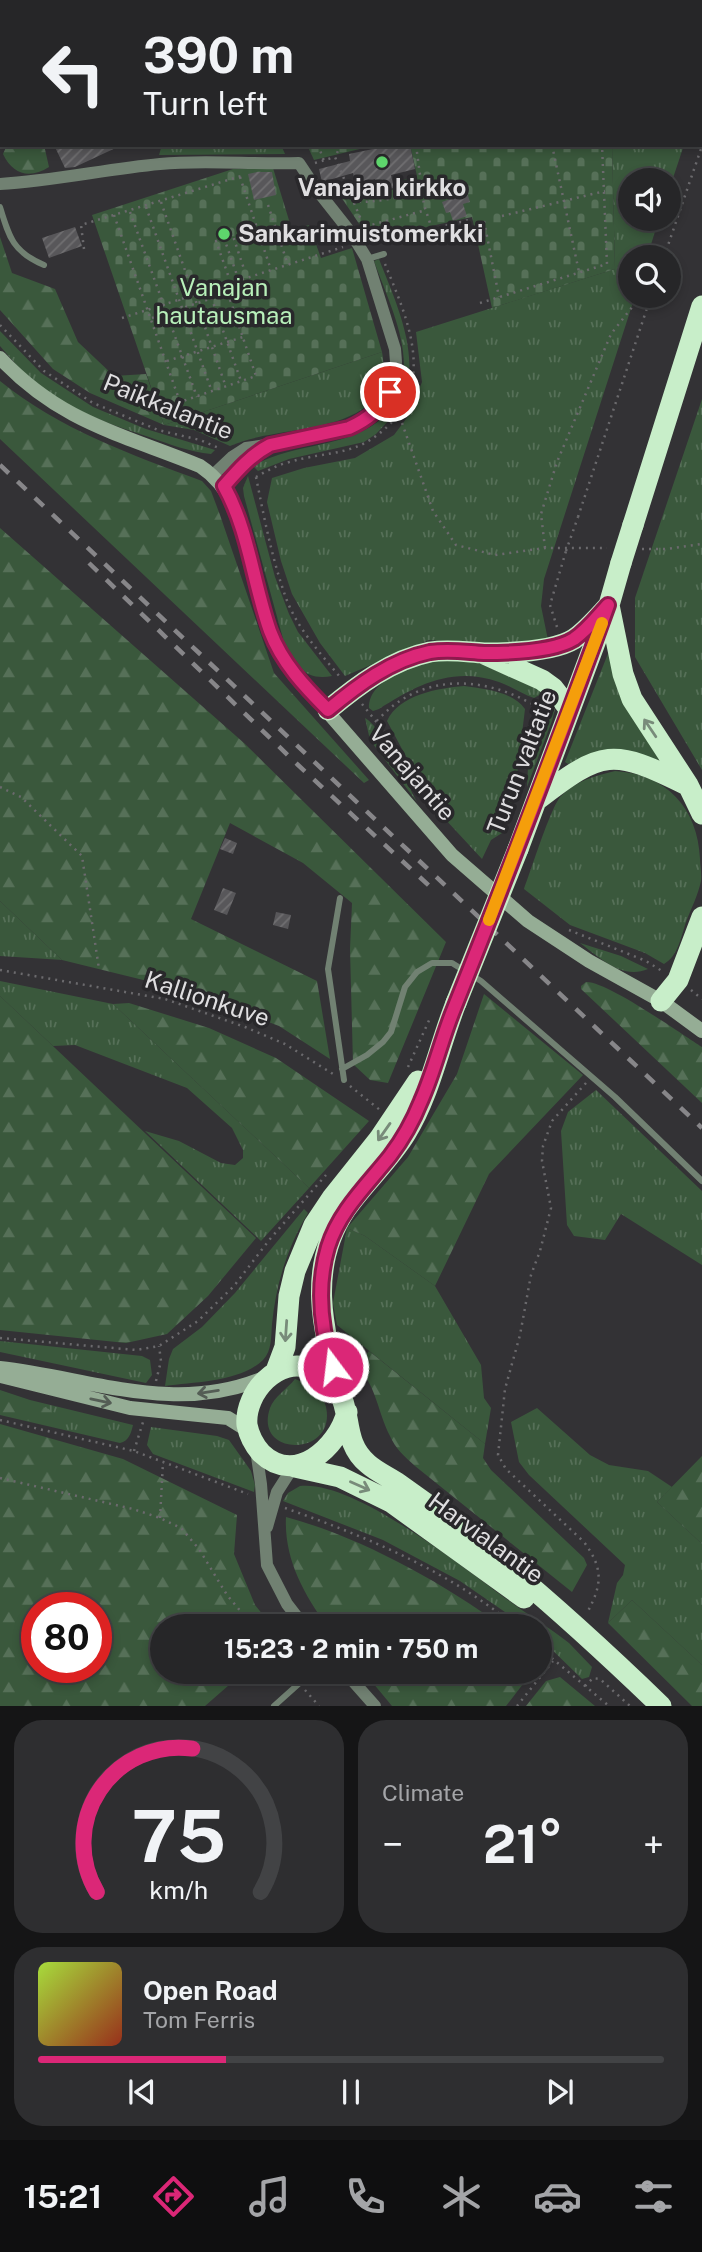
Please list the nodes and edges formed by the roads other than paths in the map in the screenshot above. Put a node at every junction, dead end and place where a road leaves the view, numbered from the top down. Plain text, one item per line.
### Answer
1 (0, 184) edge
2 (0, 207) edge
3 (382, 254) road end
4 (367, 259) junction
5 (44, 265) dead end
6 (702, 306) edge
7 (0, 358) edge
8 (384, 403) junction
9 (398, 414) road end
10 (270, 445) junction
11 (218, 480) junction
12 (608, 605) junction
13 (482, 653) junction
14 (328, 710) junction
15 (570, 710) junction
16 (688, 785) junction
17 (528, 796) junction
18 (702, 814) edge
19 (340, 898) dead end
20 (702, 917) edge
21 (661, 1001) junction
22 (702, 1031) edge
23 (444, 1033) junction
24 (342, 1069) junction
25 (344, 1080) road end
26 (702, 1181) edge
27 (0, 1368) edge
28 (275, 1372) junction
29 (0, 1376) edge
30 (340, 1390) junction
31 (347, 1412) junction
32 (253, 1442) junction
33 (294, 1467) junction
34 (264, 1537) junction
35 (295, 1614) edge
36 (632, 1678) junction
37 (300, 1684) edge
38 (356, 1684) edge
39 (274, 1706) edge
40 (375, 1706) edge
41 (661, 1706) edge

1 - 4 street
2 - 5 lane
3 - 4 lane
4 - 8 street
6 - 12 highway, Turun valtatie, bridge
7 - 11 street, Paikkalantie
8 - 9 lane
8 - 10 street
10 - 11 street
10 - 11 street
11 - 14 street, Vanajantie
12 - 13 highway
12 - 15 highway, Turun valtatie
16 -> 12 highway
13 - 14 highway
13 - 15 highway
14 - 21 street, Vanajantie
15 - 17 highway, Turun valtatie
16 - 17 highway
16 - 18 highway
17 - 23 highway, Turun valtatie, bridge
19 - 24 lane
20 - 21 highway
21 - 22 street, Vanajantie
23 -> 28 highway, Turun valtatie
23 - 30 highway, Turun valtatie
24 - 25 lane
24 - 26 lane
28 -> 27 street
28 - 30 highway
28 - 32 highway
29 -> 32 street
30 - 31 highway
31 - 33 highway
31 - 36 highway, Harvialantie
32 - 33 highway
32 - 34 street
33 - 34 street
33 -> 36 highway, Harvialantie
34 - 35 street
36 - 41 highway, Harvialantie
37 - 39 lane
38 - 40 street

